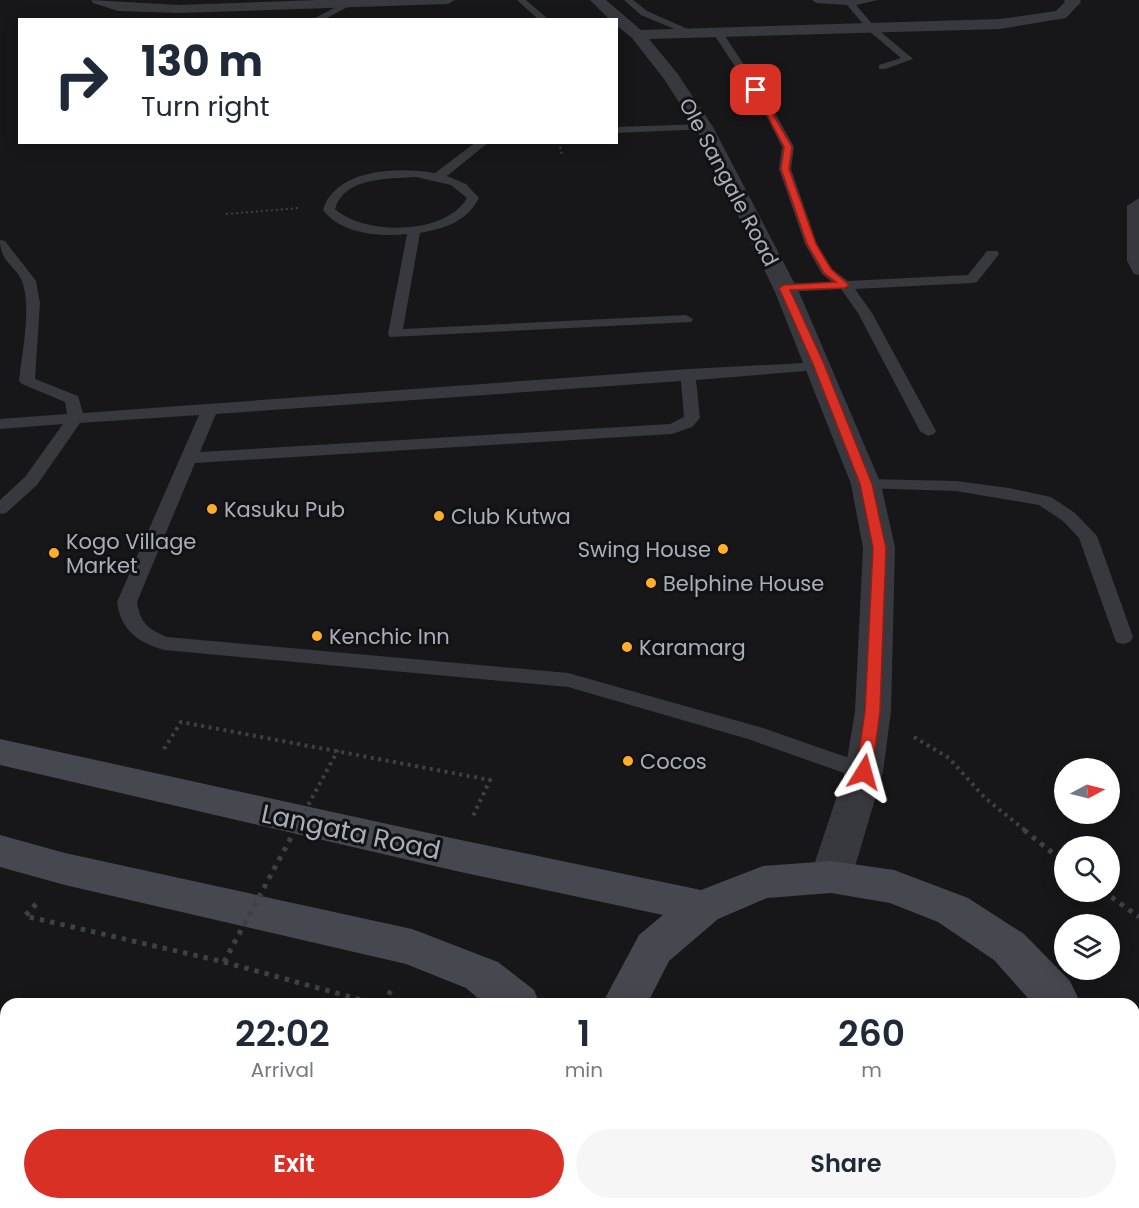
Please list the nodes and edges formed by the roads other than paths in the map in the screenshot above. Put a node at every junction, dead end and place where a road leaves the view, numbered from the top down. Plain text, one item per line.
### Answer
1 (98, 0) edge
2 (448, 0) edge
3 (521, 0) edge
4 (597, 0) edge
5 (628, 0) edge
6 (816, 0) edge
7 (874, 0) edge
8 (1071, 0) edge
9 (850, 3) junction
10 (349, 4) junction
11 (319, 18) edge
12 (542, 18) edge
13 (618, 18) edge
14 (618, 18) edge
15 (872, 29) junction
16 (718, 33) junction
17 (694, 34) junction
18 (637, 35) junction
19 (882, 67) dead end
20 (704, 127) junction
21 (618, 130) edge
22 (481, 144) edge
23 (438, 177) junction
24 (1139, 202) edge
25 (414, 230) junction
26 (0, 244) edge
27 (992, 254) dead end
28 (1139, 271) edge
29 (845, 285) junction
30 (784, 288) junction
31 (686, 319) dead end
32 (818, 364) junction
33 (688, 374) junction
34 (210, 409) junction
35 (76, 418) junction
36 (0, 424) edge
37 (928, 431) dead end
38 (188, 458) junction
39 (866, 484) junction
40 (0, 509) edge
41 (1123, 637) dead end
42 (0, 752) edge
43 (864, 772) junction
44 (0, 851) edge
45 (831, 877) junction
46 (703, 907) junction
47 (511, 998) edge
48 (627, 998) edge
49 (1057, 998) edge

1 - 10 street
2 - 10 street
3 - 12 lane
4 - 14 street, Ole Sangale Road
5 - 17 lane
6 - 9 lane
7 - 9 lane
8 - 15 street
9 - 15 lane
10 - 11 lane
13 - 18 street, Ole Sangale Road
15 - 16 street
15 - 19 lane
16 - 17 street
16 - 29 lane
17 - 18 street
18 - 20 street, Ole Sangale Road
20 - 21 lane
20 - 30 street, Ole Sangale Road
22 - 23 lane
23 - 25 lane
23 - 25 lane
24 - 28 lane
25 - 31 lane
26 - 35 lane
27 - 29 lane
29 - 30 lane
29 - 37 lane
30 - 32 street, Ole Sangale Road
32 - 33 lane
32 - 39 street, Ole Sangale Road
33 - 34 lane
33 - 38 lane
34 - 35 lane
34 - 38 lane
35 - 36 lane
35 - 40 lane
38 - 43 lane
39 - 41 lane
39 - 43 street, Ole Sangale Road
42 - 46 main road, Langata Road
43 - 45 street, Ole Sangale Road
44 - 47 main road
45 - 46 main road
45 - 49 main road
46 - 48 main road

